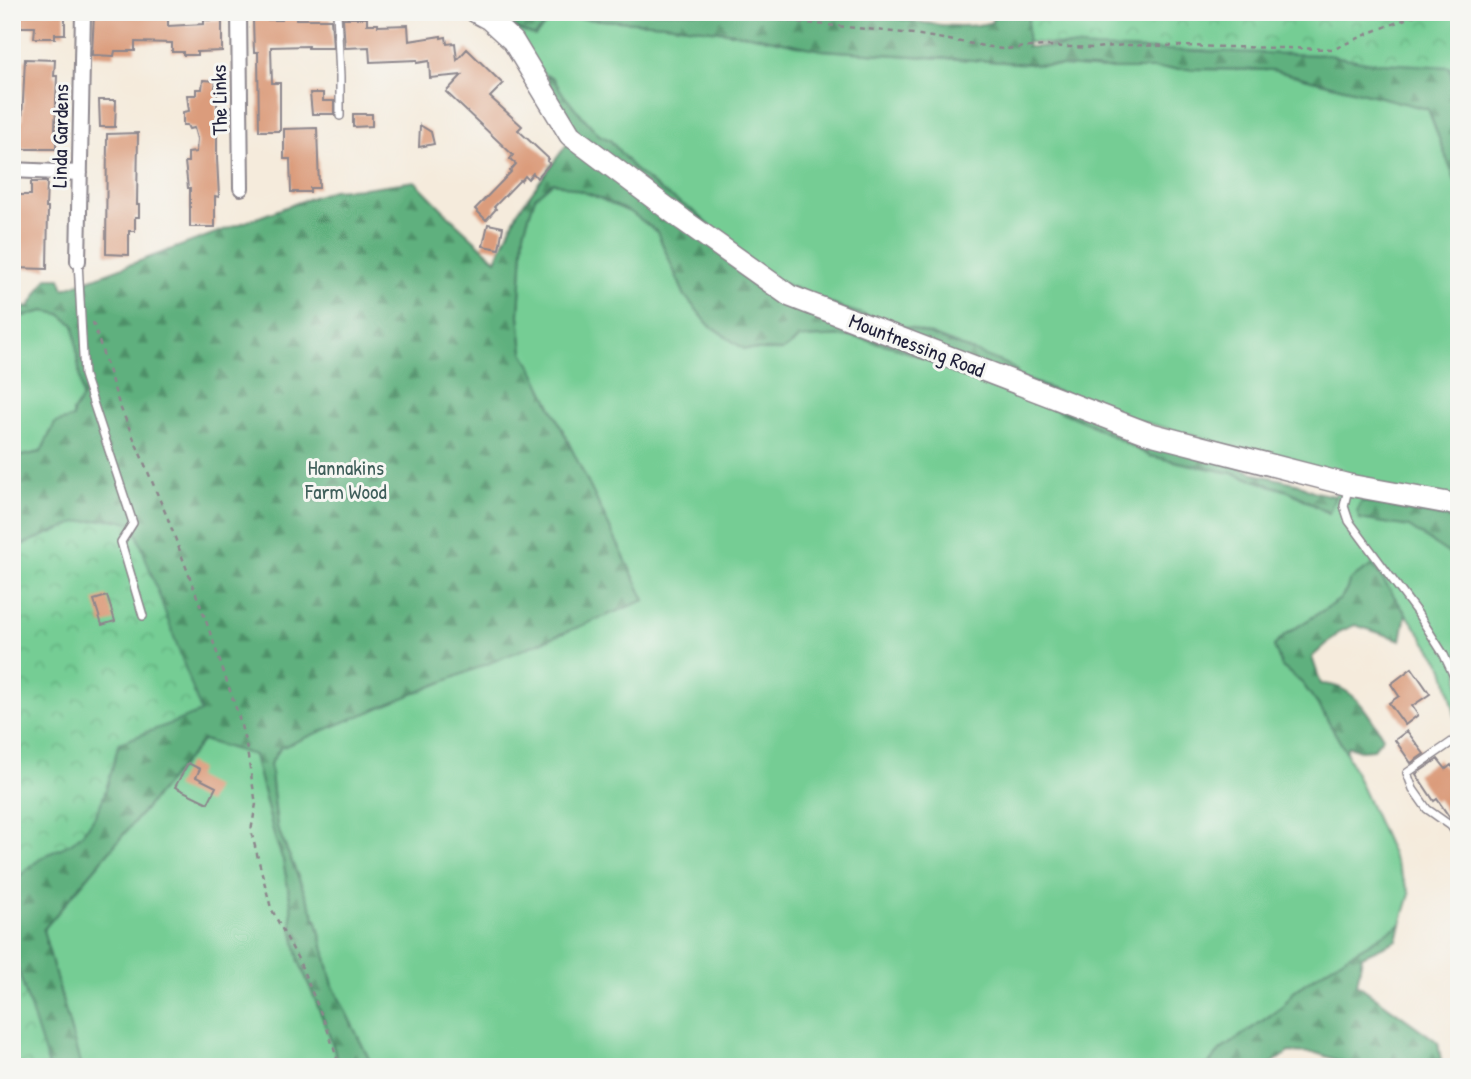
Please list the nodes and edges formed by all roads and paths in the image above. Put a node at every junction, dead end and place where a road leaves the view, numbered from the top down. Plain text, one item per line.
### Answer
1 (83, 12) edge
2 (239, 12) edge
3 (337, 12) edge
4 (476, 12) edge
5 (730, 12) edge
6 (1424, 12) edge
7 (340, 116) dead end
8 (12, 170) edge
9 (80, 173) junction
10 (242, 188) dead end
11 (78, 261) joint
12 (92, 320) dead end
13 (1349, 485) junction
14 (1459, 505) edge
15 (144, 616) dead end
16 (1459, 687) edge
17 (1459, 737) edge
18 (1459, 838) edge
19 (340, 1067) edge

1 - 9 street, Linda Gardens
2 - 10 street, The Links
3 - 7 lane
4 - 13 street, Mountnessing Road
5 - 6 path
8 - 9 street
9 - 11 street, Linda Gardens
11 - 15 lane
12 - 19 path
13 - 14 street, Mountnessing Road
13 - 16 lane
17 - 18 lane

